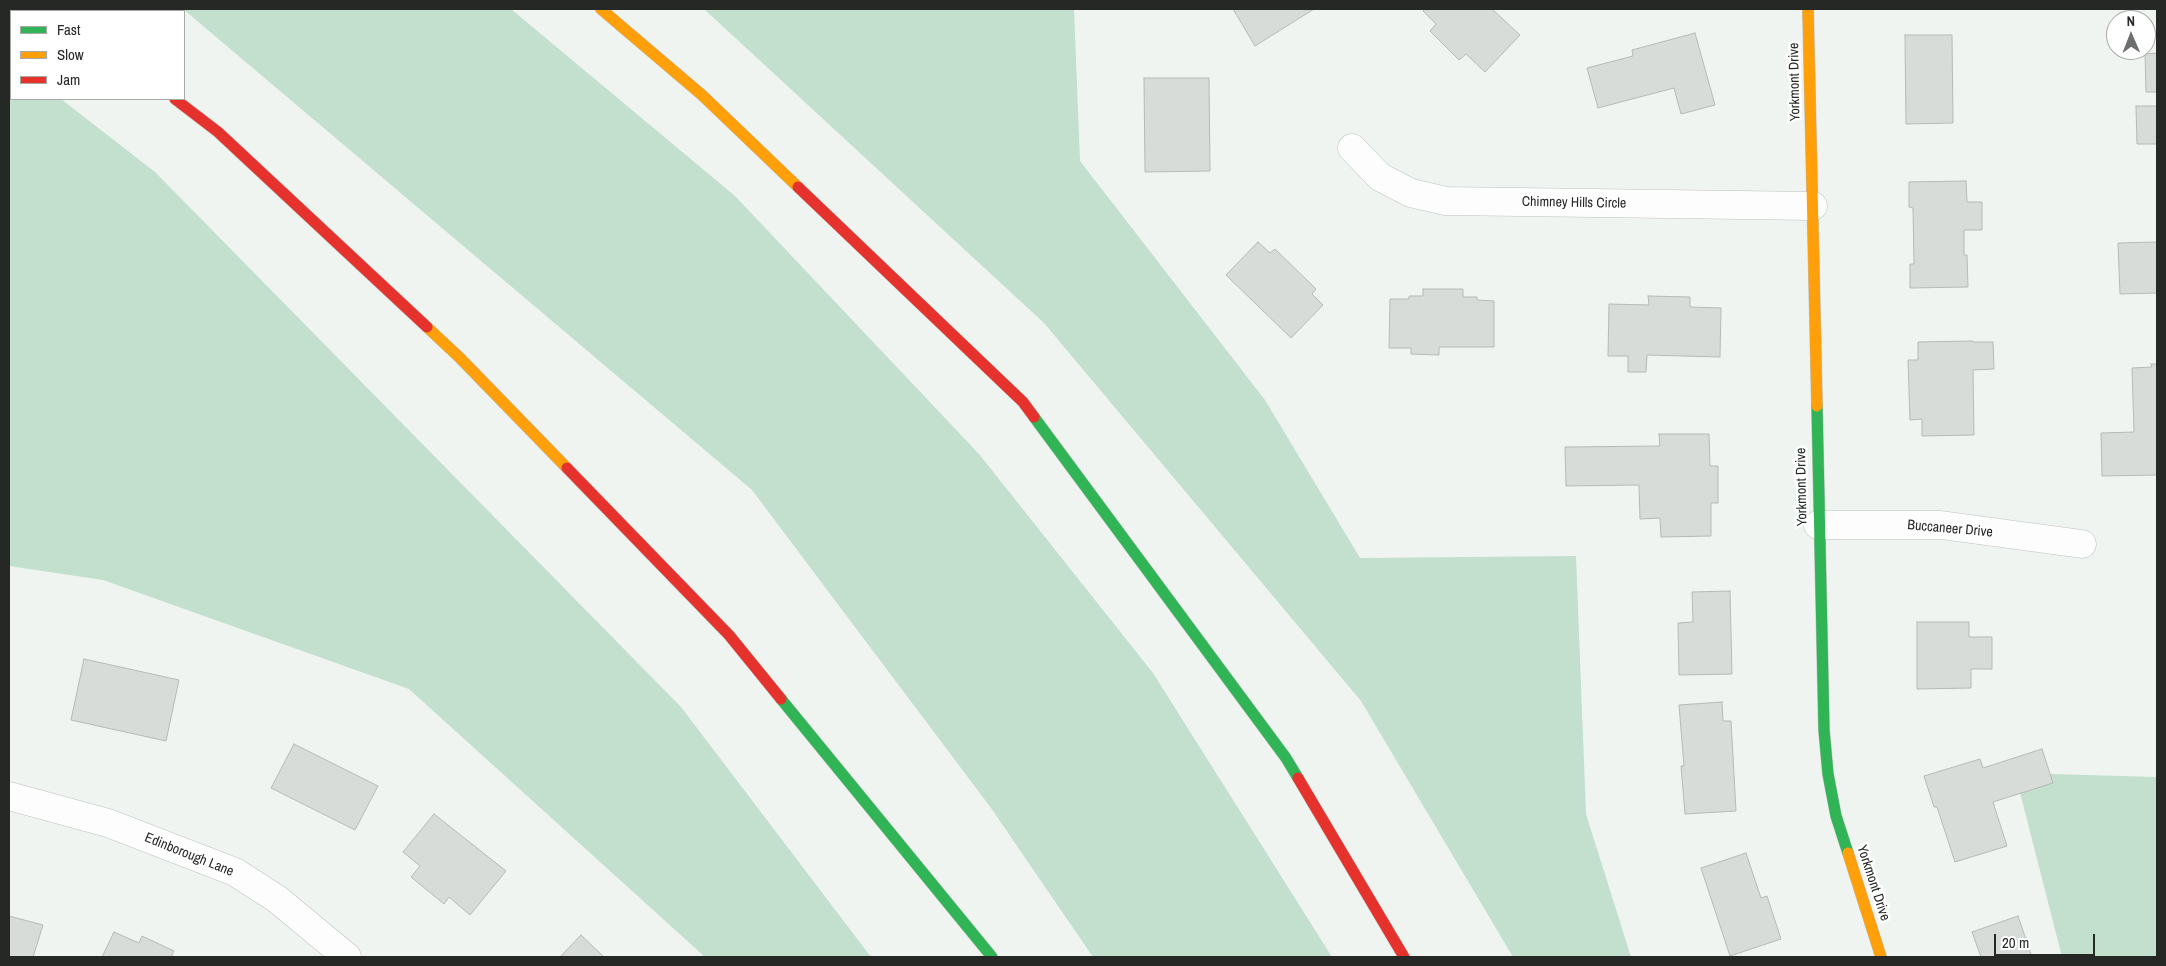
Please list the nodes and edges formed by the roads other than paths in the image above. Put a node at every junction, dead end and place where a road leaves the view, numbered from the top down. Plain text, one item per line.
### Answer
1 (601, 9) edge
2 (1808, 9) edge
3 (176, 100) edge
4 (1352, 148) dead end
5 (1813, 206) junction
6 (1818, 525) junction
7 (2082, 544) dead end
8 (9, 796) edge
9 (348, 957) edge
10 (992, 957) edge
11 (1404, 957) edge
12 (1881, 957) edge

1 - 11 main road
2 - 5 main road, Yorkmont Drive
3 - 10 main road
4 - 5 street, Chimney Hills Circle
5 - 6 main road, Yorkmont Drive
6 - 7 street, Buccaneer Drive
6 - 12 main road, Yorkmont Drive
8 - 9 street, Edinborough Lane

